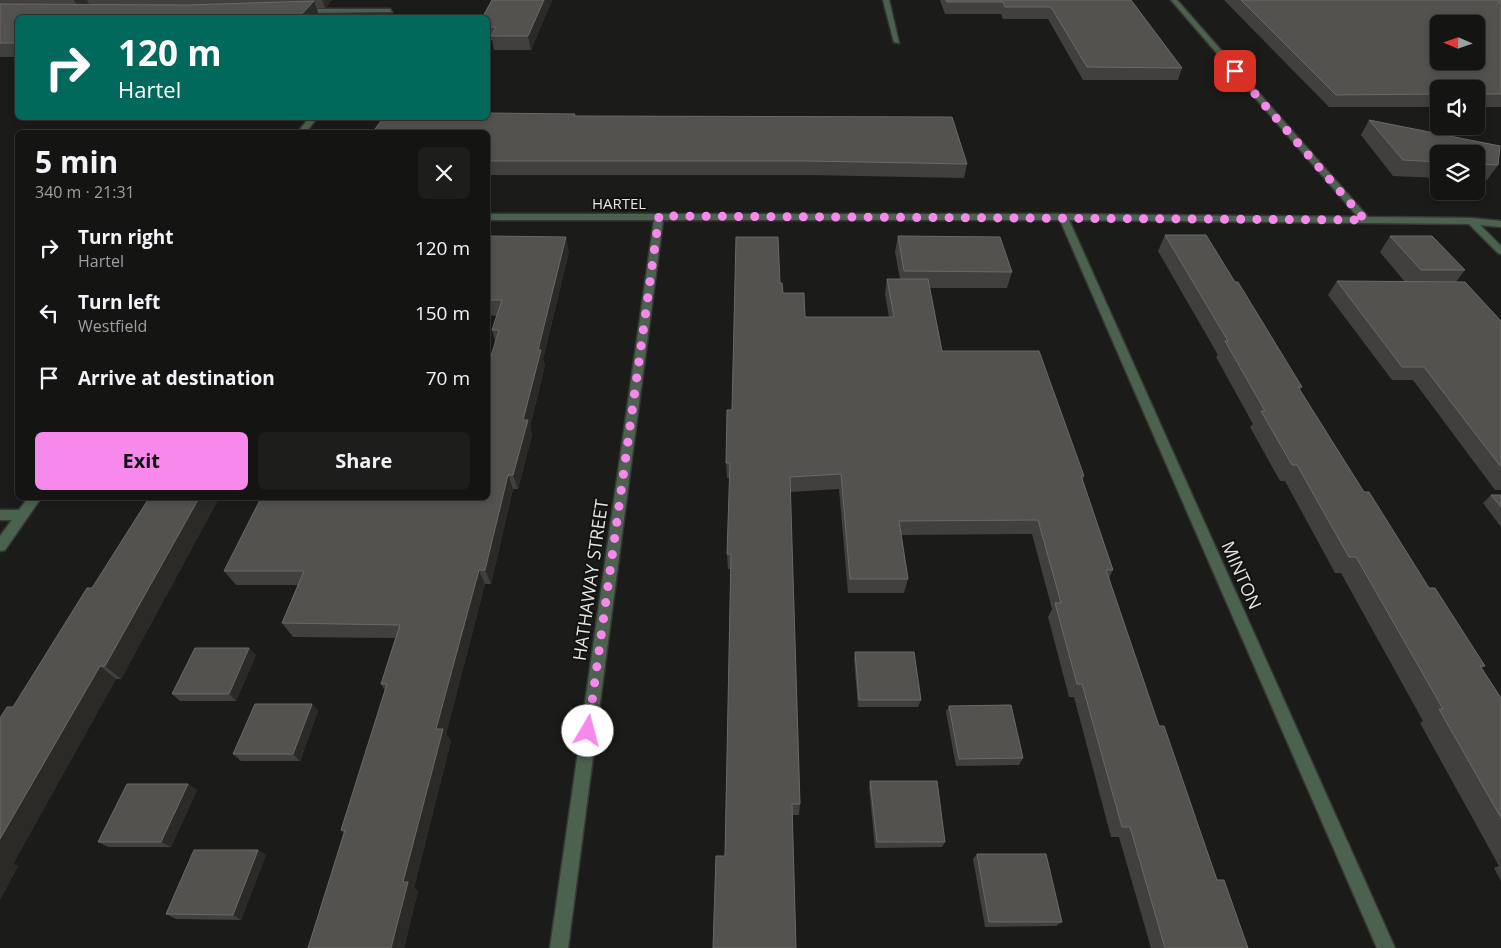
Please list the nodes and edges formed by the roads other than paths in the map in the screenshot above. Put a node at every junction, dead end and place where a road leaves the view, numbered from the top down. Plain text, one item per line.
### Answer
1 (886, 0) edge
2 (1174, 0) edge
3 (293, 11) edge
4 (388, 15) edge
5 (897, 42) dead end
6 (311, 120) edge
7 (304, 130) edge
8 (659, 216) junction
9 (490, 217) edge
10 (1063, 217) junction
11 (1365, 220) junction
12 (1471, 221) junction
13 (1501, 224) edge
14 (1501, 251) edge
15 (33, 500) edge
16 (0, 515) edge
17 (22, 515) junction
18 (0, 546) edge
19 (559, 948) edge
20 (1386, 948) edge

1 - 5 street
2 - 11 street
3 - 4 street
6 - 7 street
8 - 9 street, HARTEL
8 - 10 street, HARTEL
8 - 19 street, HATHAWAY STREET
10 - 11 street, HARTEL
10 - 20 street, MINTON
11 - 12 street, HARTEL
12 - 13 street, HARTEL
12 - 14 street
15 - 17 street
16 - 17 street
17 - 18 street

